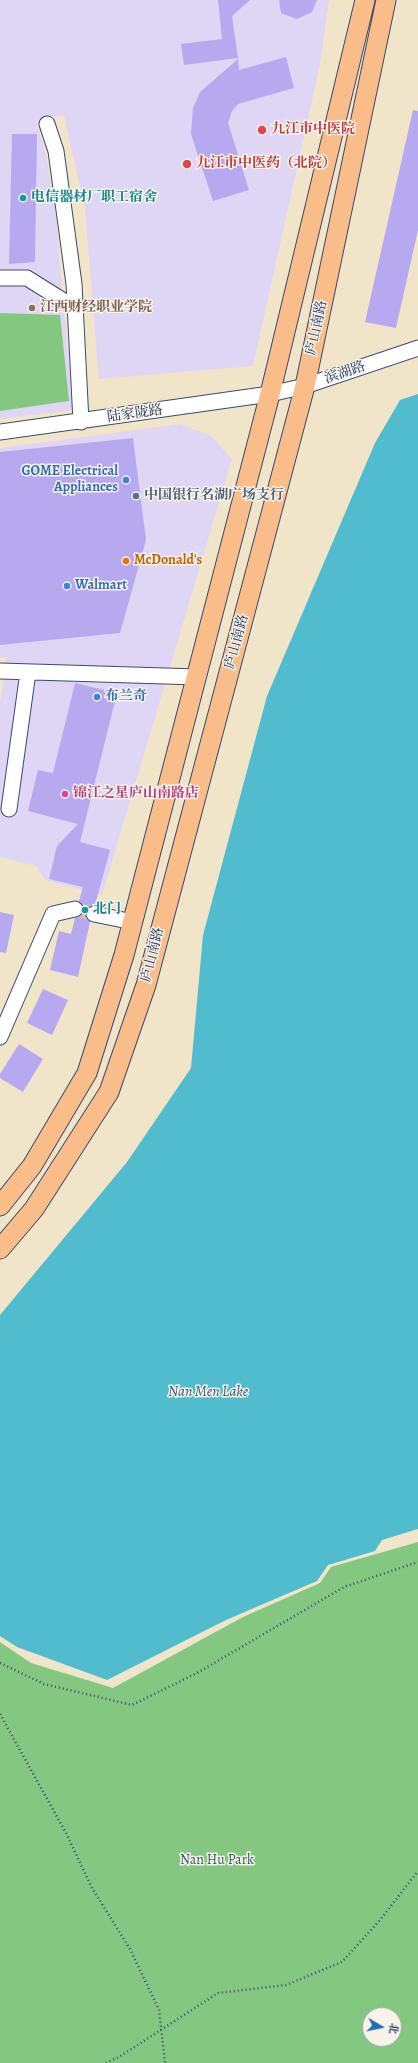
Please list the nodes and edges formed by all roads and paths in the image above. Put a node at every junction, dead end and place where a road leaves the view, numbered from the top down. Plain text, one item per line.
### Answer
1 (365, 0) edge
2 (386, 0) edge
3 (47, 124) dead end
4 (0, 278) edge
5 (75, 308) junction
6 (418, 348) edge
7 (305, 386) junction
8 (270, 394) junction
9 (81, 422) junction
10 (0, 432) edge
11 (0, 671) edge
12 (28, 672) junction
13 (198, 677) junction
14 (9, 808) dead end
15 (75, 909) tunnel mouth
16 (94, 914) tunnel mouth
17 (133, 922) junction
18 (0, 1037) edge
19 (0, 1206) edge
20 (0, 1249) edge
21 (418, 1562) edge
22 (0, 1663) edge
23 (0, 1714) edge
24 (418, 1871) edge
25 (161, 2030) junction
26 (106, 2063) edge
27 (165, 2063) edge

1 - 8 main road, 庐山南路
2 - 7 main road, 庐山南路
3 - 5 street
4 - 5 street
5 - 9 street
6 - 7 street, 滨湖路
7 - 8 street, 滨湖路
7 - 20 main road, 庐山南路
8 - 9 street, 陆家陇路
8 - 13 main road, 庐山南路
9 - 10 street, 陆家陇路
11 - 12 street
12 - 13 street
12 - 14 street
13 - 17 main road, 庐山南路
15 - 18 street
16 - 17 street
17 - 19 main road, 庐山南路
21 - 22 path
23 - 25 path
24 - 25 path
25 - 26 path
25 - 27 path

